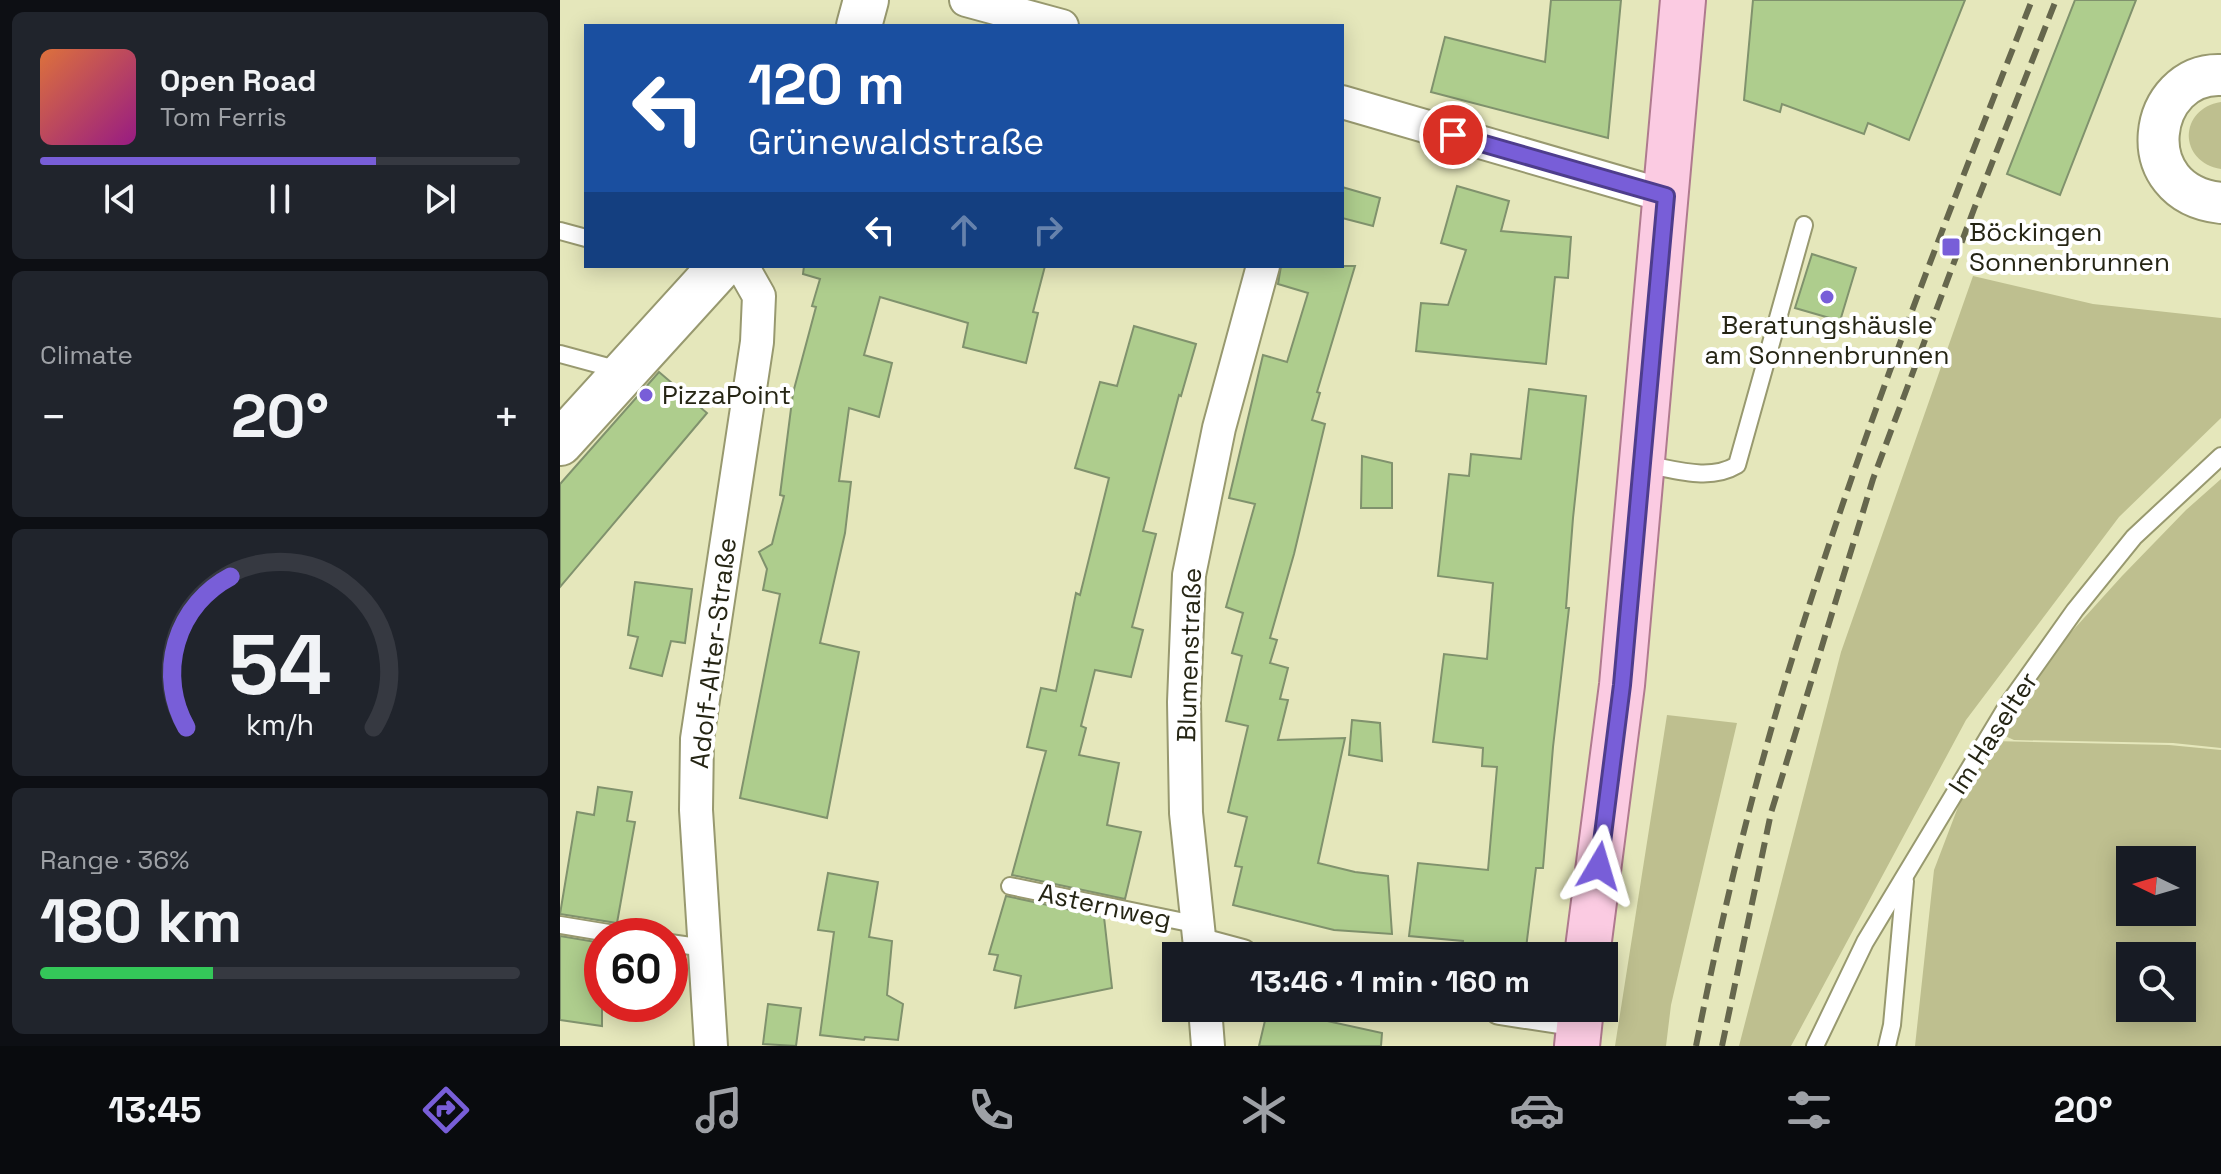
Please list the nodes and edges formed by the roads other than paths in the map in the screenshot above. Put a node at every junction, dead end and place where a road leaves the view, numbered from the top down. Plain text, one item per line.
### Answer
1 (866, 0) edge
2 (966, 0) edge
3 (1683, 0) edge
4 (860, 24) edge
5 (1055, 24) edge
6 (2217, 68) edge
7 (1344, 103) edge
8 (1666, 196) junction
9 (2221, 203) edge
10 (1804, 225) dead end
11 (560, 231) edge
12 (584, 237) edge
13 (717, 268) edge
14 (719, 268) edge
15 (1262, 268) edge
16 (560, 354) edge
17 (624, 371) junction
18 (560, 443) edge
19 (2221, 456) edge
20 (1642, 463) junction
21 (1905, 875) junction
22 (1010, 886) dead end
23 (560, 925) edge
24 (584, 929) edge
25 (1200, 942) edge
26 (1589, 942) edge
27 (688, 946) edge
28 (705, 948) junction
29 (1206, 1022) edge
30 (711, 1046) edge
31 (1208, 1046) edge
32 (1815, 1046) edge
33 (1887, 1046) edge

1 - 4 main road
2 - 5 street
3 - 8 main road
6 - 9 street
7 - 8 street
8 - 20 main road
10 - 20 lane
11 - 12 lane
13 - 17 main road
14 - 28 street, Adolf-Alter-Straße
15 - 25 street, Blumenstraße
16 - 17 lane
17 - 18 main road
19 - 21 lane, Im Haselter
20 - 26 main road
21 - 32 lane, Im Haselter
21 - 33 lane
22 - 25 lane, Asternweg
23 - 24 lane
27 - 28 lane
28 - 30 street, Adolf-Alter-Straße
29 - 31 street

